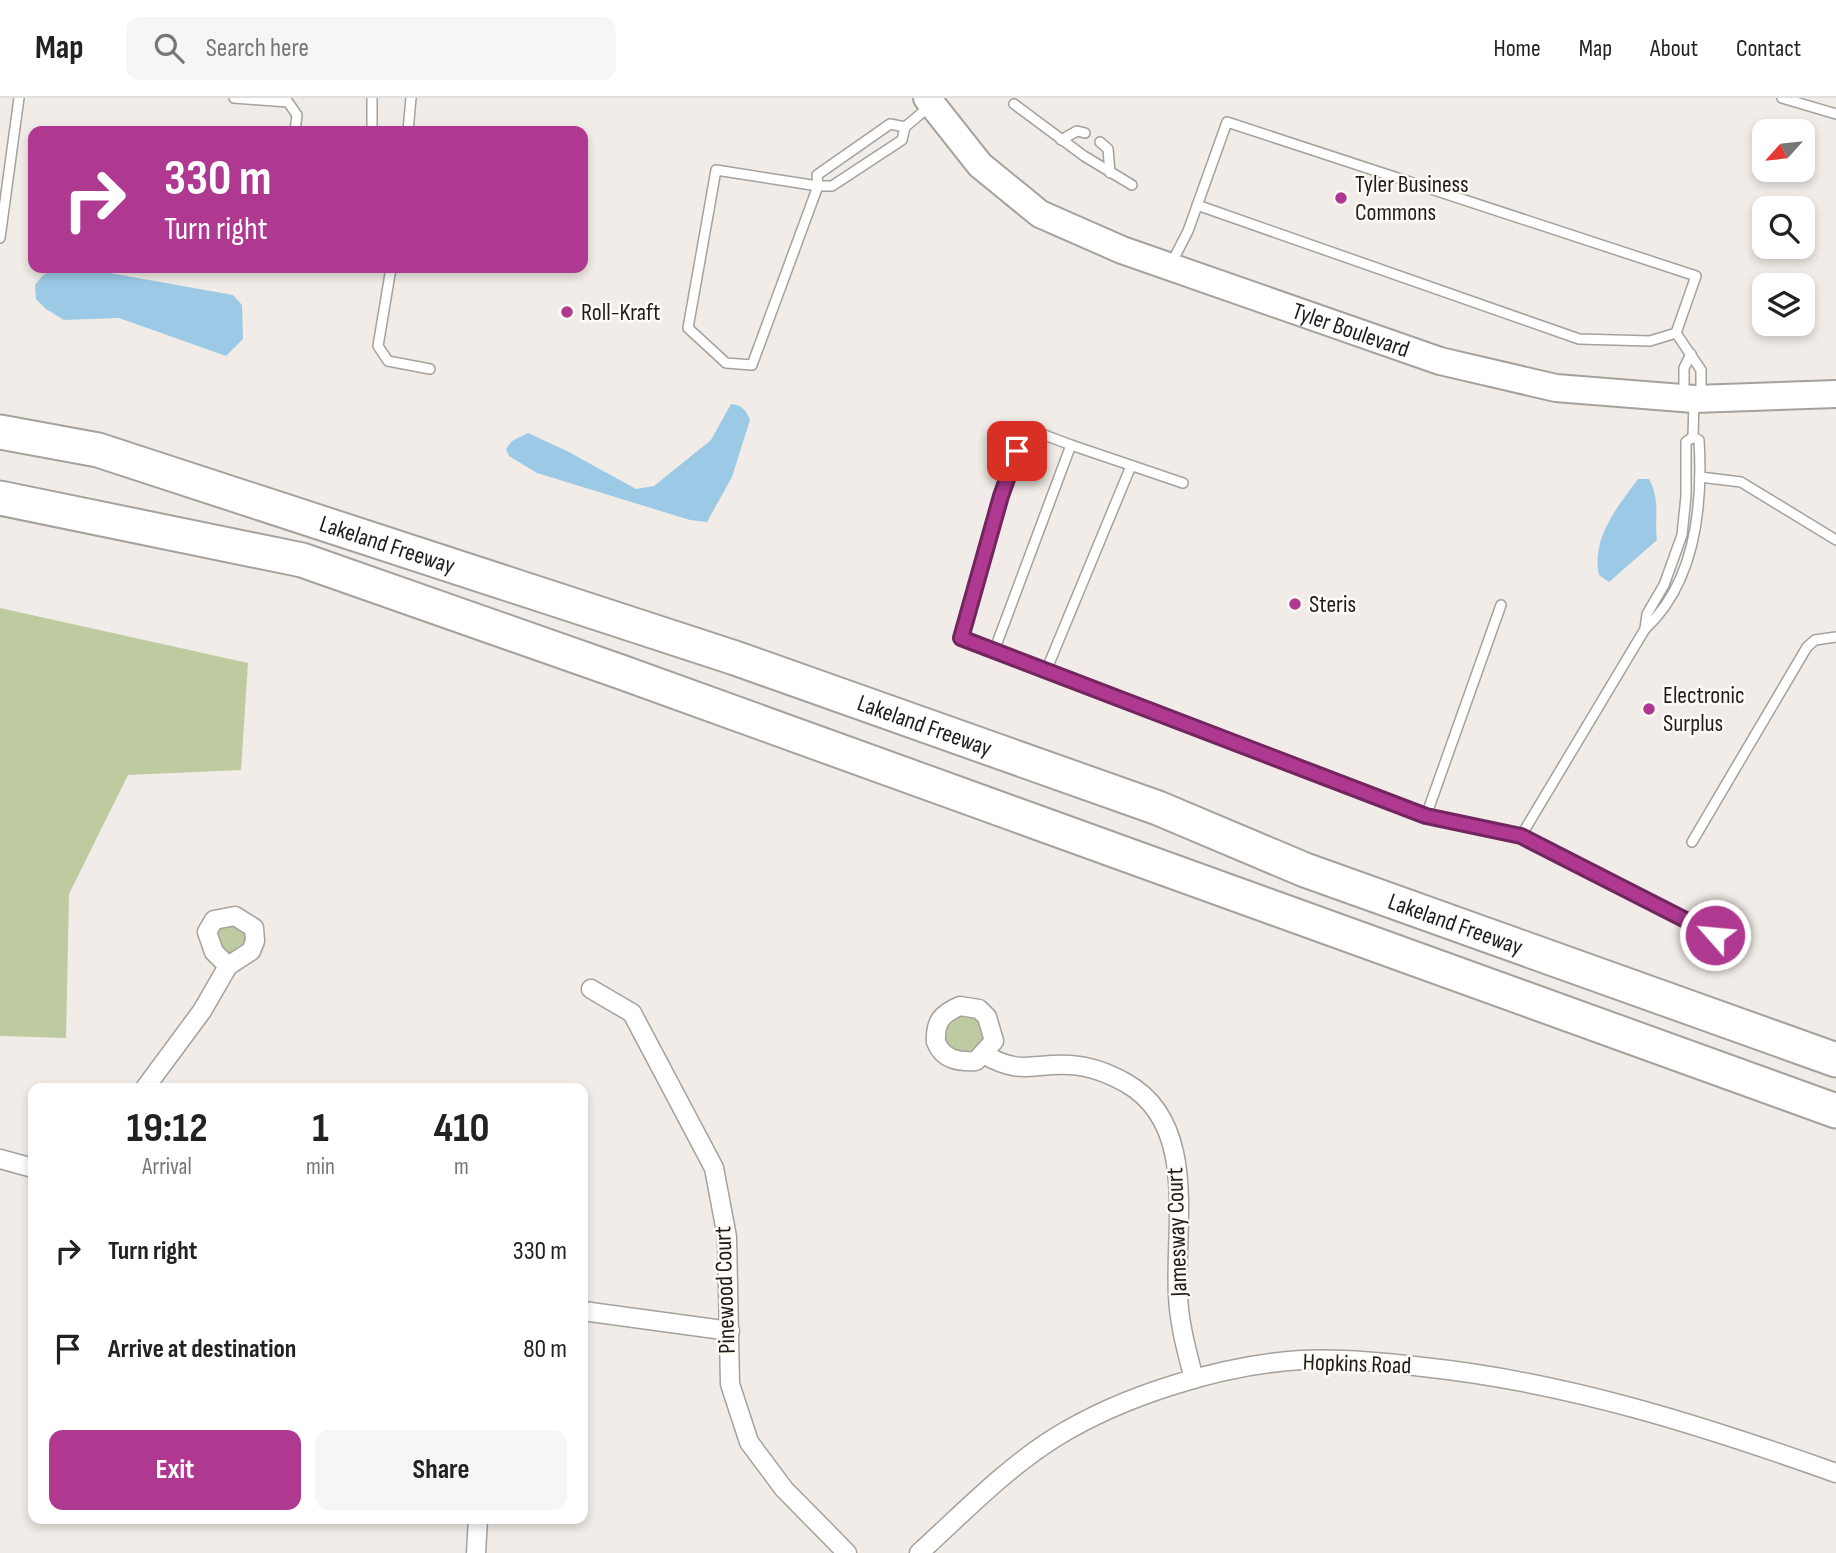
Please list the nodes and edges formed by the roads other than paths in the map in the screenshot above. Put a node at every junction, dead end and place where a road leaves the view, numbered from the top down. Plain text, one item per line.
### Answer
1 (19, 98) edge
2 (234, 98) edge
3 (372, 98) edge
4 (411, 98) edge
5 (1782, 98) edge
6 (929, 102) edge
7 (1014, 104) dead end
8 (1836, 114) edge
9 (296, 126) edge
10 (372, 126) edge
11 (408, 126) edge
12 (905, 127) junction
13 (1085, 133) dead end
14 (1061, 140) junction
15 (1100, 142) dead end
16 (1110, 173) junction
17 (1132, 185) dead end
18 (818, 186) junction
19 (1197, 205) junction
20 (0, 238) edge
21 (1169, 267) junction
22 (390, 273) edge
23 (1676, 332) junction
24 (1691, 354) junction
25 (430, 369) dead end
26 (1836, 394) edge
27 (1693, 398) junction
28 (0, 432) edge
29 (1693, 437) junction
30 (1071, 445) junction
31 (1131, 466) junction
32 (1700, 477) junction
33 (1184, 483) dead end
34 (0, 498) edge
35 (1836, 540) edge
36 (1501, 604) dead end
37 (1645, 629) junction
38 (1836, 637) edge
39 (994, 651) junction
40 (1046, 671) junction
41 (1426, 816) junction
42 (1521, 836) junction
43 (1692, 842) dead end
44 (1740, 947) dead end
45 (228, 966) dead end
46 (591, 989) dead end
47 (983, 1054) dead end
48 (1836, 1060) edge
49 (149, 1083) edge
50 (1836, 1111) edge
51 (0, 1159) edge
52 (28, 1167) edge
53 (588, 1312) edge
54 (730, 1331) junction
55 (1194, 1379) junction
56 (1836, 1473) edge
57 (478, 1524) edge
58 (476, 1553) edge
59 (847, 1553) edge
60 (919, 1553) edge

1 - 20 lane
2 - 9 lane
3 - 10 lane
4 - 11 lane
5 - 8 lane
6 - 12 lane
6 - 21 street, Tyler Boulevard
7 - 14 lane
12 - 18 lane
12 - 18 lane
13 - 14 lane
14 - 16 lane
15 - 16 lane
16 - 17 lane
18 - 18 lane
19 - 21 lane
19 - 23 lane
19 - 23 lane
21 - 27 street, Tyler Boulevard
22 - 25 lane
23 - 24 lane
24 - 27 lane
24 - 27 lane
26 - 27 street, Tyler Boulevard
27 - 29 lane
28 - 48 highway, Lakeland Freeway
29 - 32 lane
29 - 37 lane
30 - 31 lane
30 - 39 lane
30 - 39 lane
31 - 33 lane
31 - 40 lane
32 - 35 lane
32 - 37 lane
34 - 50 highway, Lakeland Freeway
36 - 41 lane
37 - 42 lane
38 - 43 lane
39 - 40 lane
40 - 41 lane
41 - 42 lane
42 - 44 lane
45 - 49 street
46 - 54 street, Pinewood Court
47 - 55 street, Jamesway Court
51 - 52 street
53 - 54 street
54 - 59 street, Pinewood Court
55 - 56 street, Hopkins Road
55 - 60 street, Hopkins Road
57 - 58 street

